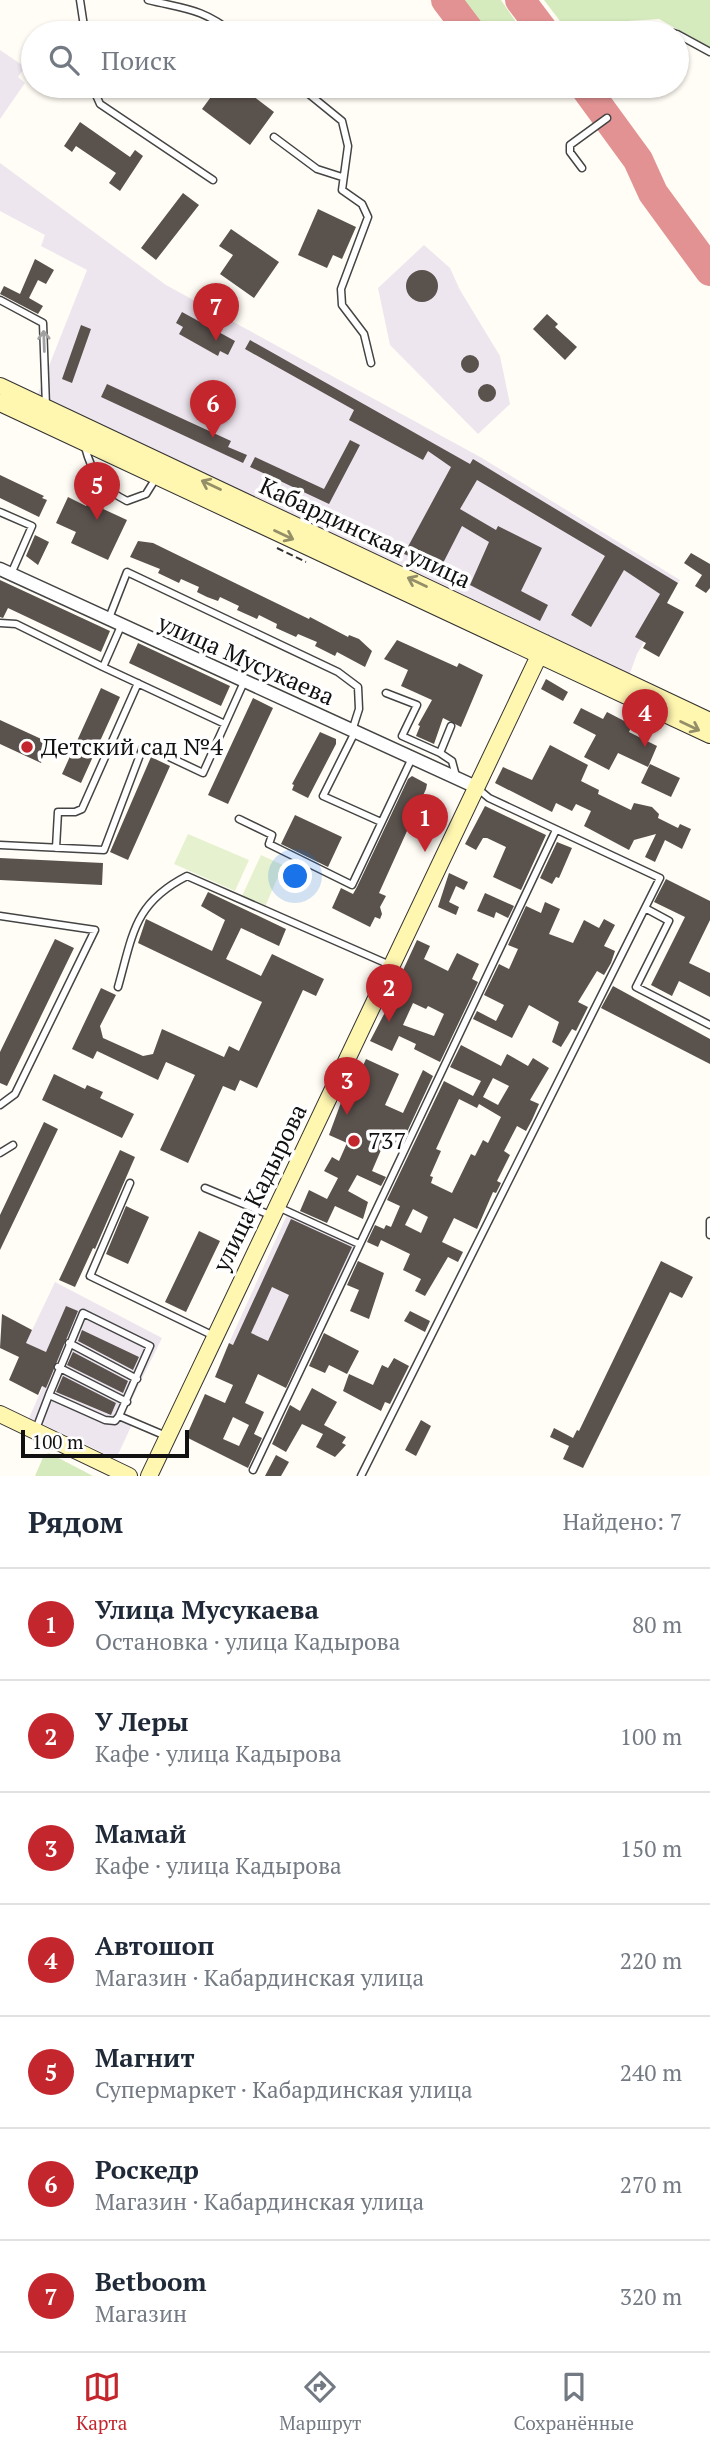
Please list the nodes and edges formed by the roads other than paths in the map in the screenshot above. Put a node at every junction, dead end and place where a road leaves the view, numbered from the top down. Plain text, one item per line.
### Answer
1 (80, 0) edge
2 (148, 0) edge
3 (83, 21) edge
4 (218, 21) edge
5 (689, 41) edge
6 (710, 52) edge
7 (97, 98) edge
8 (314, 98) edge
9 (607, 118) dead end
10 (274, 137) dead end
11 (582, 168) dead end
12 (342, 177) junction
13 (213, 180) dead end
14 (0, 300) edge
15 (371, 363) dead end
16 (0, 386) edge
17 (0, 403) edge
18 (46, 408) junction
19 (83, 442) junction
20 (157, 476) junction
21 (0, 512) edge
22 (5, 571) edge
23 (108, 620) junction
24 (0, 623) edge
25 (121, 626) junction
26 (542, 648) junction
27 (103, 667) junction
28 (244, 682) junction
29 (138, 683) junction
30 (386, 693) dead end
31 (710, 720) edge
32 (225, 724) junction
33 (451, 726) dead end
34 (354, 732) junction
35 (710, 735) edge
36 (440, 753) junction
37 (412, 758) junction
38 (456, 778) junction
39 (476, 787) junction
40 (239, 818) dead end
41 (381, 822) junction
42 (556, 830) junction
43 (0, 845) edge
44 (56, 848) junction
45 (645, 908) junction
46 (0, 916) edge
47 (391, 965) junction
48 (118, 987) dead end
49 (710, 1025) edge
50 (0, 1105) edge
51 (13, 1145) dead end
52 (0, 1153) edge
53 (130, 1183) dead end
54 (205, 1188) dead end
55 (274, 1211) junction
56 (710, 1221) edge
57 (710, 1235) edge
58 (359, 1244) junction
59 (214, 1336) junction
60 (69, 1343) junction
61 (58, 1367) junction
62 (136, 1379) junction
63 (49, 1395) junction
64 (127, 1402) junction
65 (0, 1414) edge
66 (118, 1416) junction
67 (35, 1430) junction
68 (168, 1437) junction
69 (253, 1470) dead end
70 (130, 1476) edge
71 (149, 1476) edge
72 (361, 1476) edge

1 - 3 lane
2 - 4 lane
5 - 6 lane
7 - 13 lane
8 - 12 lane
9 - 11 lane
10 - 12 lane
12 - 15 lane
18 -> 14 lane
16 - 18 main road, Кабардинская улица
17 - 19 main road, Кабардинская улица
26 -> 18 main road, Кабардинская улица
19 - 20 main road, Кабардинская улица
19 - 20 lane
20 -> 26 main road, Кабардинская улица
21 - 22 lane
22 - 23 street, улица Мусукаева
23 - 25 street, улица Мусукаева
23 - 34 lane
24 - 27 lane
25 - 27 lane
25 - 28 street, улица Мусукаева
26 - 31 main road, Кабардинская улица
26 -> 35 main road, Кабардинская улица
26 - 39 main road, улица Кадырова
27 - 29 lane
28 - 32 lane
28 - 34 street, улица Мусукаева
29 - 32 lane
29 - 44 lane
30 - 36 lane
32 - 44 lane
33 - 36 lane
34 - 37 street, улица Мусукаева
34 - 41 lane
36 - 38 lane
37 - 38 street, улица Мусукаева
37 - 41 lane
38 - 39 street, улица Мусукаева
39 - 42 lane
39 - 47 main road, улица Кадырова
40 - 41 lane
42 - 45 lane
42 - 58 lane
43 - 44 lane
45 - 49 lane
45 - 72 lane
46 - 50 lane
47 - 48 lane
47 - 55 main road, улица Кадырова
51 - 52 lane
53 - 59 lane
54 - 55 lane
55 - 58 lane
55 - 59 main road, улица Кадырова
56 - 57 lane
58 - 69 lane
59 - 68 main road, улица Кадырова
60 - 61 lane
60 - 62 lane
60 - 62 lane
61 - 63 lane
61 - 64 lane
62 - 64 lane
63 - 66 lane
63 - 67 lane
64 - 66 lane
65 - 67 main road
66 - 68 lane
67 - 70 main road
68 - 71 main road, улица Кадырова

